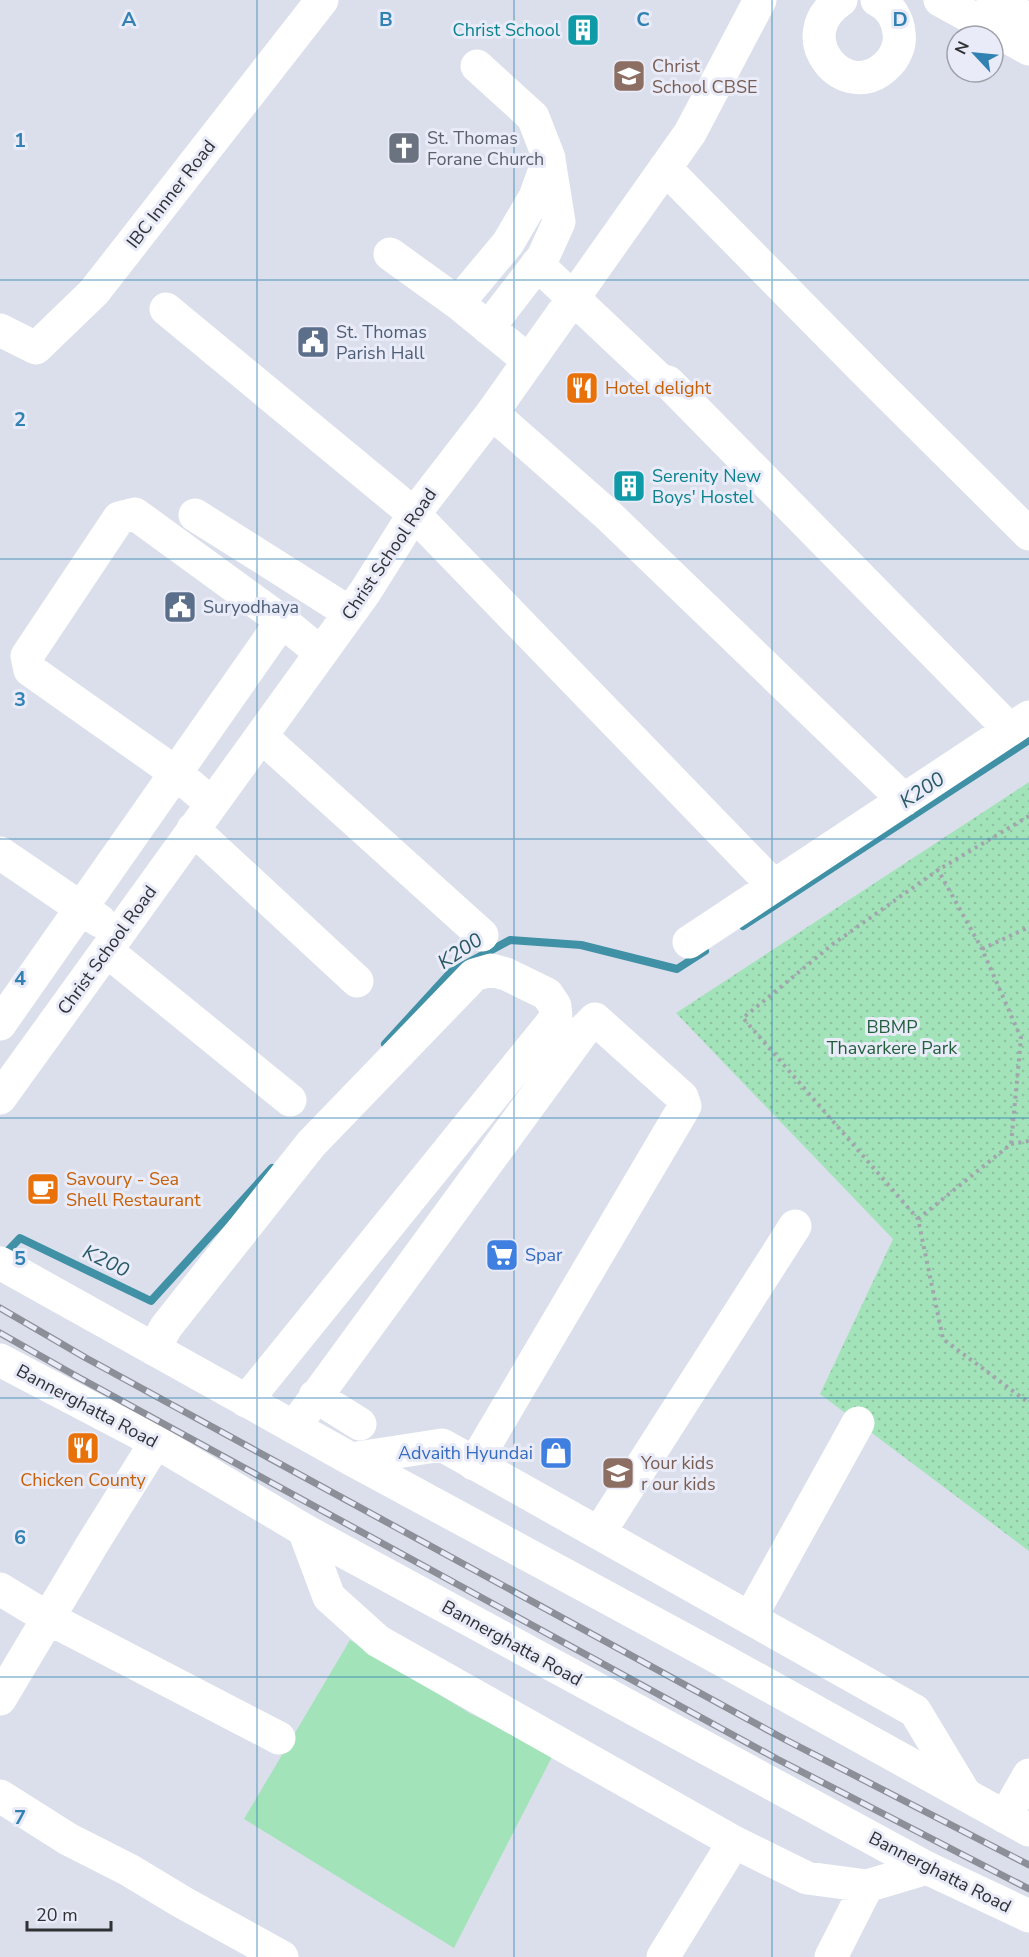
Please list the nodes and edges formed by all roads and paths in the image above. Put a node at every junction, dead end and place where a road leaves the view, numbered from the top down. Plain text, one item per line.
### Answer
1 (322, 0) edge
2 (760, 0) edge
3 (841, 0) edge
4 (940, 0) edge
5 (993, 0) edge
6 (880, 1) edge
7 (1029, 20) edge
8 (1029, 49) edge
9 (477, 66) dead end
10 (549, 158) junction
11 (665, 168) junction
12 (390, 254) dead end
13 (537, 264) junction
14 (574, 298) junction
15 (458, 303) junction
16 (166, 309) dead end
17 (488, 328) junction
18 (0, 330) edge
19 (529, 361) junction
20 (492, 413) junction
21 (414, 513) junction
22 (195, 515) dead end
23 (1027, 528) edge
24 (350, 613) junction
25 (282, 621) junction
26 (321, 652) junction
27 (1019, 723) edge
28 (261, 736) junction
29 (176, 773) junction
30 (904, 800) junction
31 (1029, 816) edge
32 (203, 817) junction
33 (0, 854) edge
34 (938, 870) junction
35 (774, 886) junction
36 (81, 909) junction
37 (1029, 927) edge
38 (482, 935) dead end
39 (689, 942) dead end
40 (112, 943) junction
41 (982, 949) junction
42 (357, 981) dead end
43 (0, 1024) edge
44 (0, 1098) edge
45 (290, 1100) dead end
46 (1029, 1141) edge
47 (1011, 1144) junction
48 (918, 1219) junction
49 (795, 1226) dead end
50 (6, 1266) edge
51 (154, 1349) junction
52 (0, 1360) edge
53 (315, 1396) junction
54 (246, 1401) junction
55 (1029, 1403) edge
56 (858, 1423) dead end
57 (360, 1424) dead end
58 (294, 1427) junction
59 (156, 1442) junction
60 (351, 1459) junction
61 (474, 1464) junction
62 (304, 1530) junction
63 (599, 1533) junction
64 (0, 1589) edge
65 (48, 1618) junction
66 (750, 1618) junction
67 (0, 1699) edge
68 (279, 1738) dead end
69 (965, 1794) junction
70 (0, 1796) edge
71 (1022, 1804) edge
72 (734, 1842) junction
73 (927, 1868) junction
74 (867, 1886) junction
75 (1029, 1916) edge
76 (282, 1957) edge
77 (663, 1957) edge
78 (831, 1957) edge

1 - 18 street, IBC Innner Road
2 - 11 street, Christ School Road
3 - 6 street
4 - 8 street
5 - 7 street
9 - 10 street
10 - 13 street
10 - 15 street
11 - 14 street, Christ School Road
11 - 23 street
12 - 15 street
13 - 14 street
13 - 17 street
14 - 19 street, Christ School Road
14 - 27 street
15 - 17 street
16 - 21 street
17 - 19 street
19 - 20 street, Christ School Road
20 - 21 street, Christ School Road
20 - 30 street
21 - 24 street, Christ School Road
21 - 35 street
22 - 24 street
24 - 26 street, Christ School Road
25 - 26 street
25 - 29 street
25 - 29 street
26 - 28 street, Christ School Road
27 - 30 street
28 - 32 street, Christ School Road
28 - 38 street
29 - 32 street
29 - 36 street
30 - 35 street
31 - 34 path
32 - 40 street, Christ School Road
32 - 42 street
33 - 36 street
34 - 41 path
34 - 48 path
35 - 39 street
36 - 40 street
36 - 43 street
37 - 41 path
40 - 44 street, Christ School Road
40 - 45 street
41 - 47 path
46 - 47 path
47 - 48 path
48 - 55 path
49 - 63 street
50 - 51 street
51 - 54 street
51 - 54 street
52 - 59 street, Bannerghatta Road
53 - 57 street
53 - 58 street
53 - 61 street
54 - 58 street
56 - 66 street
58 - 60 street
59 - 62 street, Bannerghatta Road
59 - 65 street
60 - 61 street
60 - 69 street
61 - 63 street
62 - 72 street
62 - 73 street, Bannerghatta Road
63 - 66 street
64 - 65 street
65 - 67 street
65 - 68 street
66 - 69 street
69 - 71 street
70 - 76 street
72 - 74 street
72 - 77 street
73 - 74 street
73 - 75 street, Bannerghatta Road
74 - 78 street

